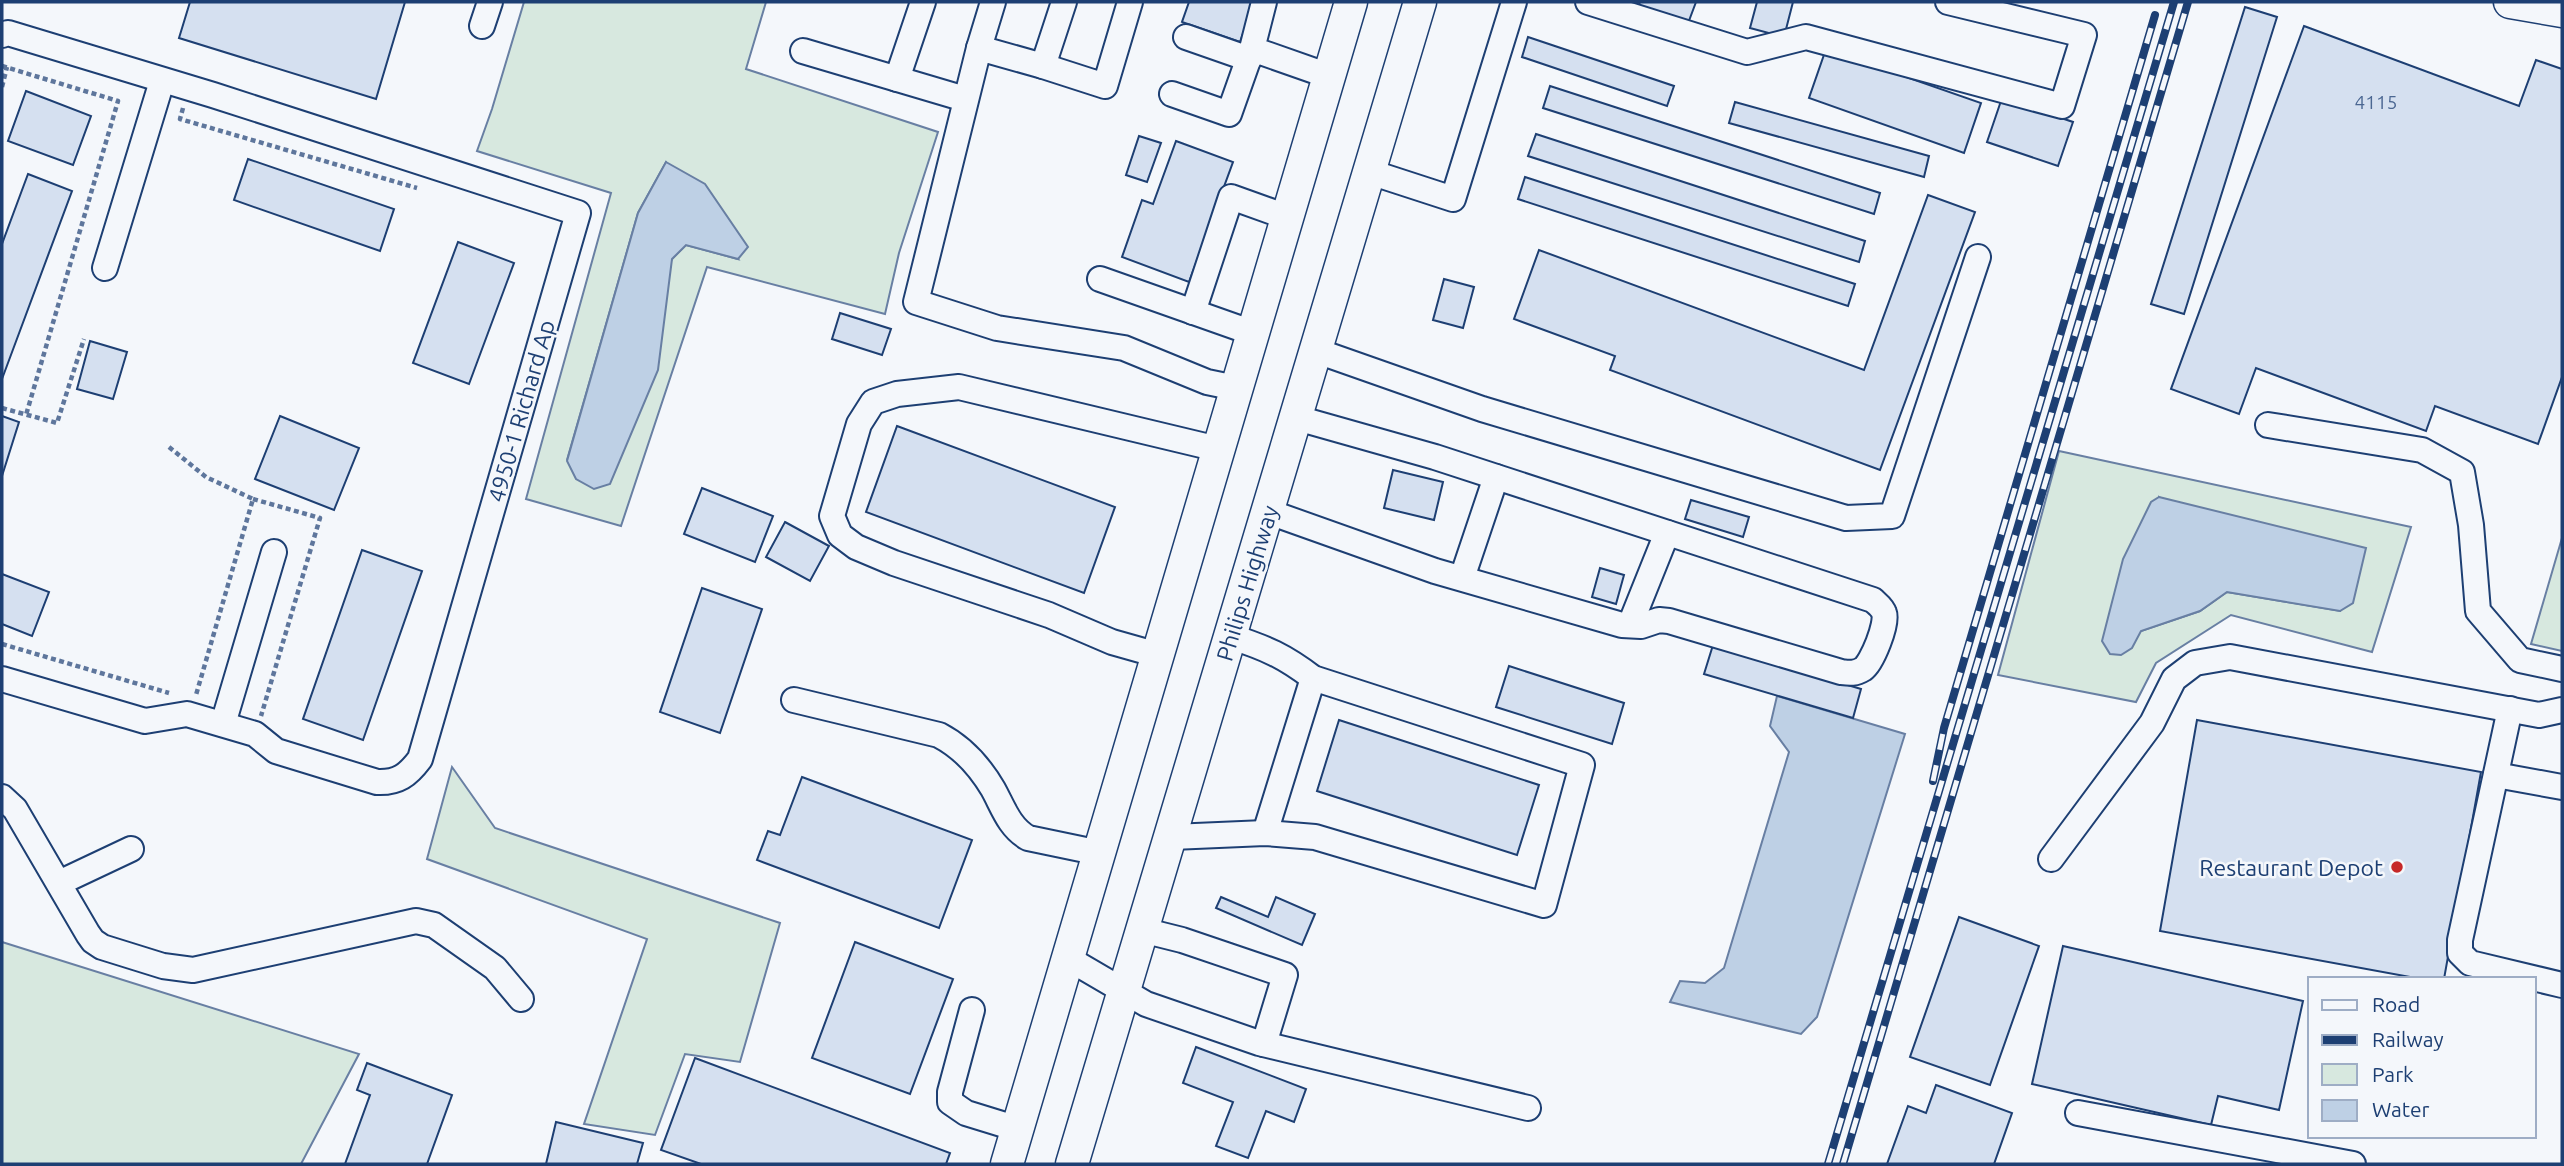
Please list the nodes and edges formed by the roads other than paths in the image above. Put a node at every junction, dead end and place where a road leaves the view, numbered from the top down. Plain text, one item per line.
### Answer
1 (490, 2) edge
2 (923, 2) edge
3 (993, 2) edge
4 (1064, 2) edge
5 (1130, 2) edge
6 (1264, 2) edge
7 (1351, 2) edge
8 (1420, 2) edge
9 (1514, 2) edge
10 (1588, 2) edge
11 (1948, 2) edge
12 (2510, 2) edge
13 (2562, 11) edge
14 (482, 26) dead end
15 (2, 35) edge
16 (1186, 37) dead end
17 (979, 48) junction
18 (803, 51) dead end
19 (1250, 55) junction
20 (1044, 66) junction
21 (1329, 76) junction
22 (897, 79) junction
23 (162, 81) junction
24 (1172, 94) dead end
25 (965, 99) junction
26 (1370, 172) junction
27 (1287, 217) junction
28 (1978, 257) dead end
29 (105, 268) dead end
30 (1100, 279) dead end
31 (1193, 312) junction
32 (1252, 333) junction
33 (1317, 351) junction
34 (1236, 388) junction
35 (1297, 418) junction
36 (2268, 425) dead end
37 (1218, 449) junction
38 (1496, 477) junction
39 (1269, 512) junction
40 (1667, 533) junction
41 (274, 552) dead end
42 (1462, 578) junction
43 (1630, 625) junction
44 (1232, 637) junction
45 (1158, 655) junction
46 (2562, 669) edge
47 (1313, 678) junction
48 (2, 680) edge
49 (794, 700) dead end
50 (2510, 709) junction
51 (2562, 710) edge
52 (223, 724) junction
53 (2496, 775) junction
54 (2562, 787) edge
55 (2, 797) edge
56 (1265, 833) junction
57 (1172, 837) junction
58 (131, 849) dead end
59 (1100, 853) junction
60 (2052, 859) dead end
61 (59, 883) junction
62 (1142, 930) junction
63 (1069, 958) junction
64 (2530, 977) edge
65 (2536, 978) edge
66 (2562, 985) edge
67 (1123, 989) junction
68 (521, 999) dead end
69 (972, 1010) dead end
70 (1264, 1044) junction
71 (1528, 1108) dead end
72 (2078, 1113) dead end
73 (1018, 1129) junction
74 (2316, 1146) edge
75 (1007, 1164) edge
76 (1072, 1164) edge
77 (2353, 1164) edge

1 - 14 street
2 - 22 street
3 - 17 street
4 - 20 street
5 - 20 street
6 - 19 street
7 - 21 main road
8 - 26 main road, Philips Highway
9 - 26 street
10 - 11 street
12 - 13 main road
15 - 23 street, 4950-1 Richard Ap
16 - 19 street
17 - 20 street
17 - 25 street
18 - 22 street
19 - 21 street
19 - 24 street
21 - 27 main road
22 - 25 street
23 - 29 street
23 - 52 street, 4950-1 Richard Ap
25 - 34 street
26 - 33 main road, Philips Highway
27 - 31 street
27 - 32 main road
28 - 33 street
30 - 31 street
31 - 32 street
32 - 34 main road
33 - 35 main road, Philips Highway
34 - 37 main road
35 - 38 street
35 - 39 main road, Philips Highway
36 - 46 street
37 - 45 main road
37 - 45 street
38 - 40 street
38 - 42 street
39 - 42 street
39 - 44 main road, Philips Highway
40 - 43 street
40 - 43 street
41 - 52 street
42 - 43 street
44 - 47 street
44 - 57 main road, Philips Highway
45 - 59 main road
47 - 56 street
47 - 56 street
48 - 52 street, 4950-1 Richard Ap
49 - 59 street
50 - 51 street
50 - 53 street
50 - 60 street
53 - 54 street
53 - 64 street
55 - 61 street
56 - 57 street
57 - 62 main road, Philips Highway
58 - 61 street
59 - 63 main road
61 - 68 street
62 - 67 main road, Philips Highway
62 - 70 street
63 - 67 street
63 - 73 main road
65 - 66 street
67 - 70 street
67 - 76 main road, Philips Highway
69 - 73 street
70 - 71 street
72 - 74 street
73 - 75 main road
74 - 77 street

